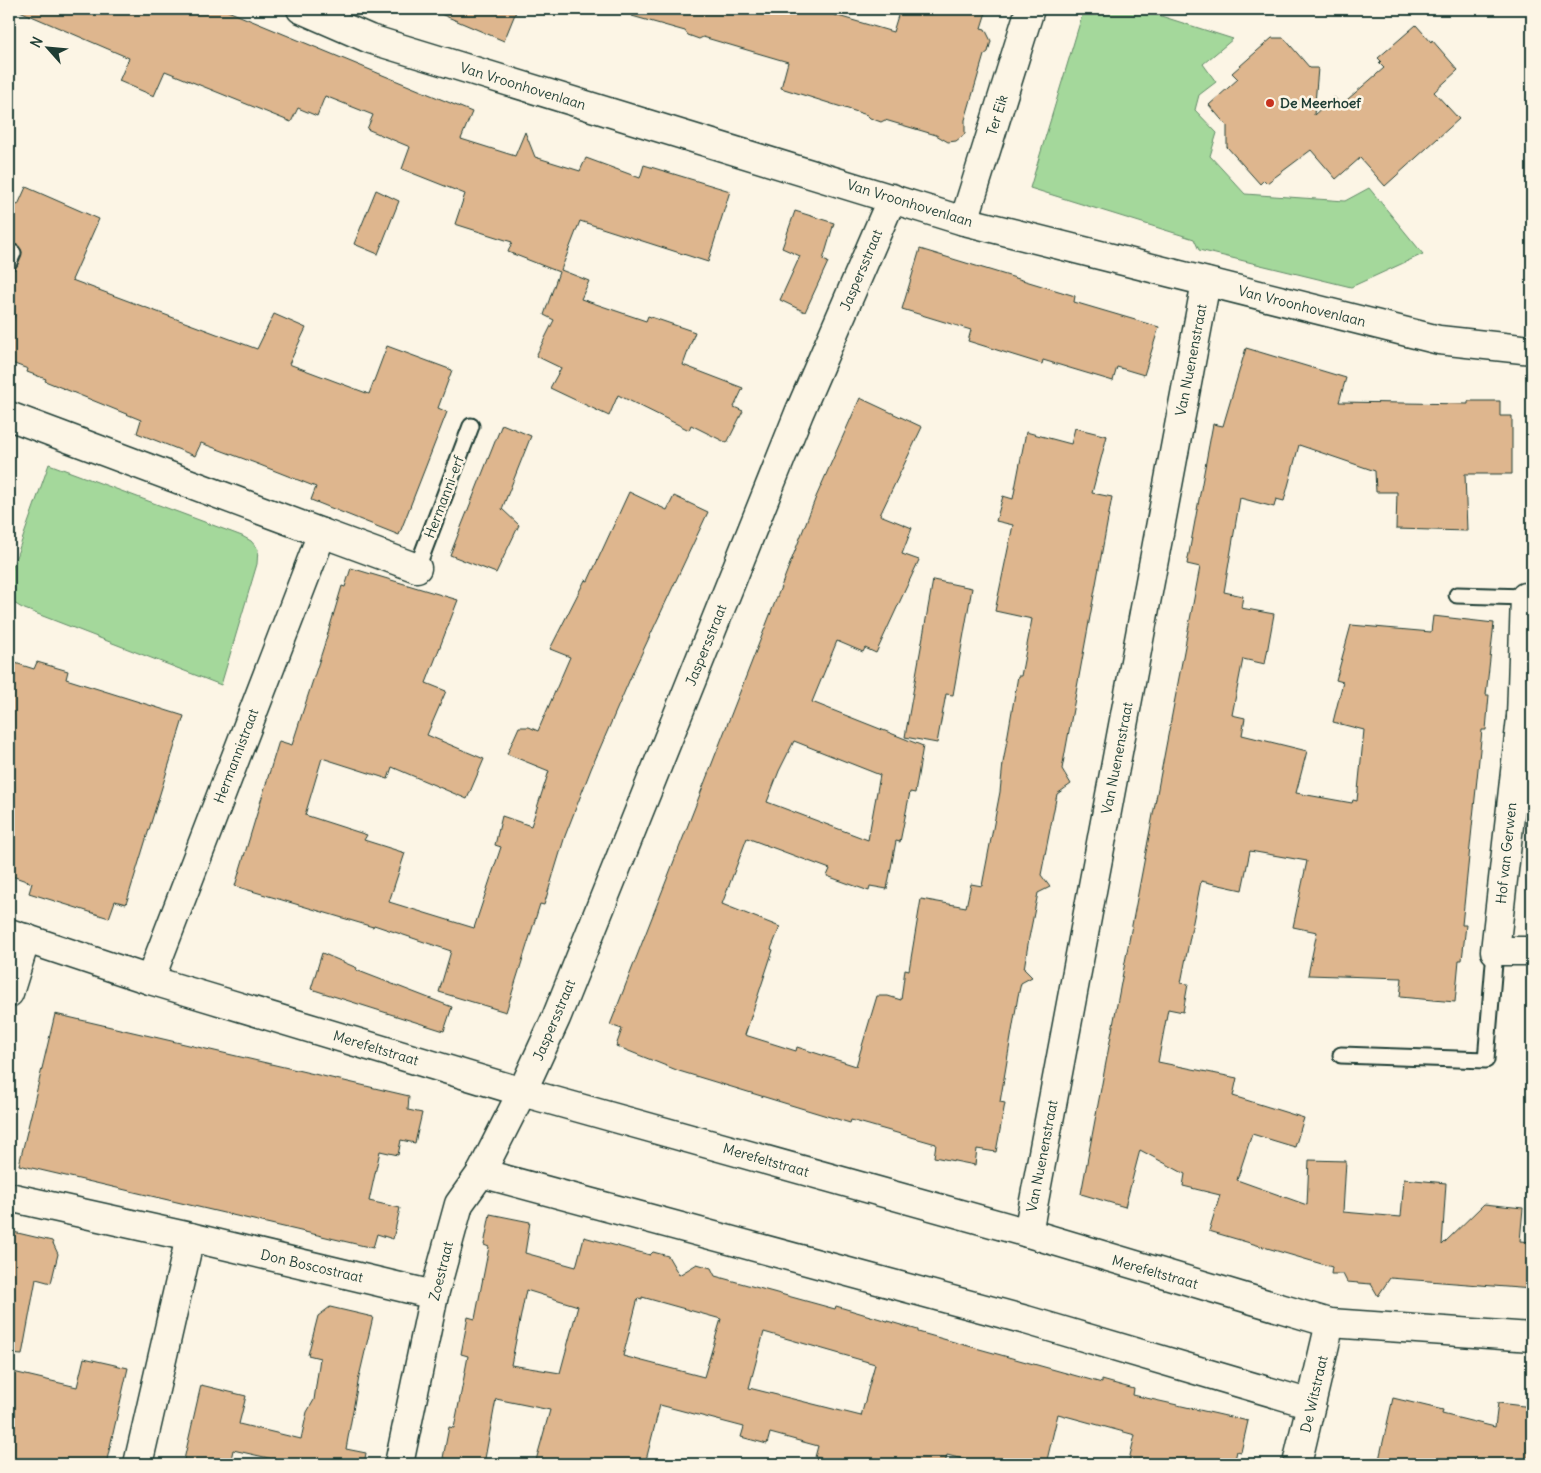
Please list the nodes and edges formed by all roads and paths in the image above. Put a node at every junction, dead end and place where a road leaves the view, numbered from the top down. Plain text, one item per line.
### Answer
1 (301, 9) edge
2 (1030, 9) edge
3 (892, 198) junction
4 (964, 221) junction
5 (1206, 282) junction
6 (1532, 350) edge
7 (9, 416) edge
8 (471, 426) dead end
9 (322, 533) junction
10 (416, 568) joint
11 (1457, 595) dead end
12 (1524, 597) joint
13 (1527, 718) edge
14 (17, 936) edge
15 (1532, 950) edge
16 (1495, 951) junction
17 (150, 980) junction
18 (9, 993) edge
19 (1341, 1055) dead end
20 (522, 1092) junction
21 (481, 1173) junction
22 (9, 1197) edge
23 (1028, 1233) junction
24 (190, 1237) junction
25 (434, 1295) junction
26 (1330, 1323) junction
27 (1532, 1338) edge
28 (1311, 1404) junction
29 (138, 1464) edge
30 (399, 1464) edge
31 (1297, 1464) edge

1 - 3 street, Van Vroonhovenlaan
2 - 4 street, Ter Eik
3 - 4 street, Van Vroonhovenlaan
3 - 20 street, Jaspersstraat
4 - 5 street, Van Vroonhovenlaan
5 - 6 street, Van Vroonhovenlaan
5 - 23 street, Van Nuenenstraat
7 - 9 street
8 - 10 lane, Hermanni-erf
9 - 10 street
9 - 17 street, Hermannistraat
11 - 12 lane
12 - 13 street, Hof van Gerwen
13 - 16 street, Hof van Gerwen
14 - 17 street, Merefeltstraat
14 - 18 street
15 - 16 street
16 - 19 lane
17 - 20 street, Merefeltstraat
20 - 21 street, Zoestraat
20 - 23 street, Merefeltstraat
21 - 25 street, Zoestraat
21 - 28 street
22 - 24 street, Don Boscostraat
23 - 26 street, Merefeltstraat
24 - 25 street, Don Boscostraat
24 - 29 street
25 - 30 street, Zoestraat
26 - 27 street, Merefeltstraat
26 - 28 street, De Witstraat
28 - 31 street, De Witstraat

